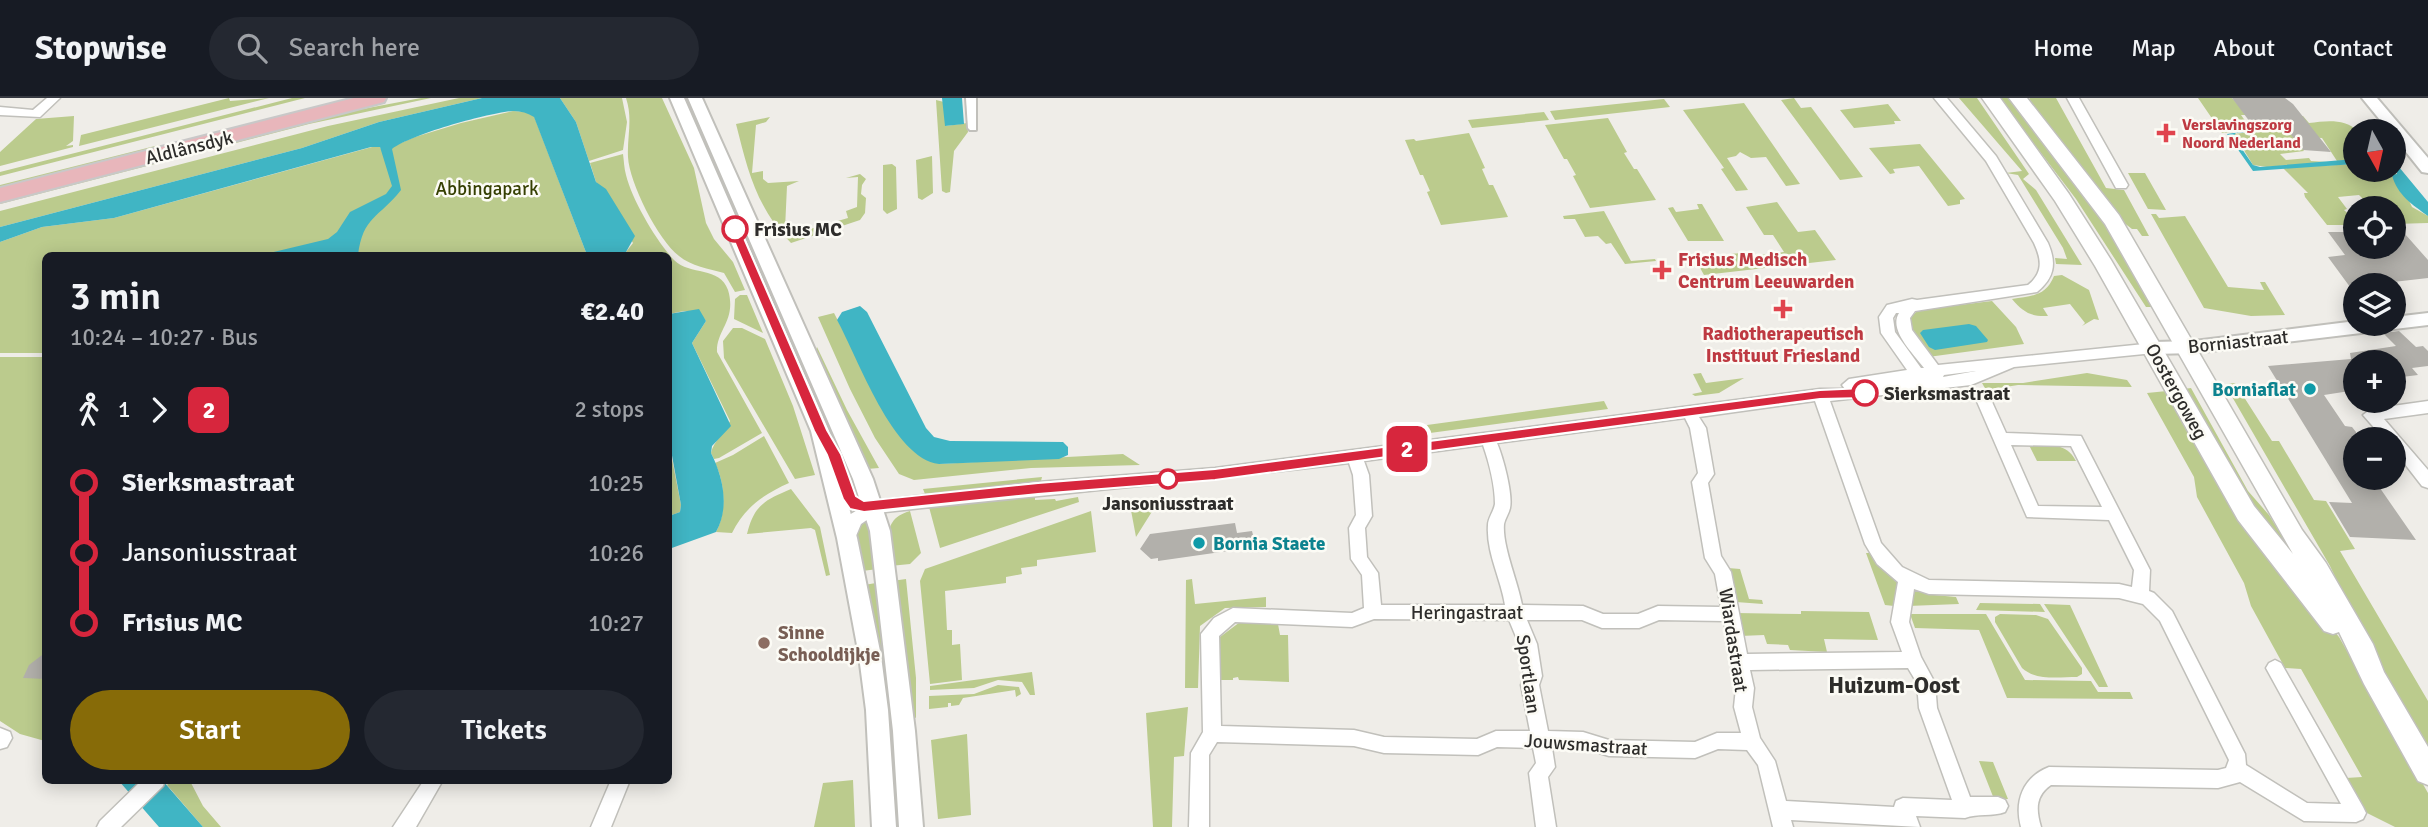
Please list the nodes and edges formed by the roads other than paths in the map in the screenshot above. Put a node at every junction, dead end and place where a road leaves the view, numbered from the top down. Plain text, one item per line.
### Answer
1 (54, 98) edge
2 (323, 98) edge
3 (377, 98) edge
4 (677, 98) edge
5 (695, 98) edge
6 (971, 98) edge
7 (1940, 98) edge
8 (1992, 98) edge
9 (2018, 98) edge
10 (2073, 98) edge
11 (2369, 98) edge
12 (0, 111) edge
13 (973, 128) dead end
14 (2428, 168) edge
15 (0, 180) edge
16 (2122, 185) dead end
17 (0, 195) edge
18 (1912, 304) junction
19 (2428, 319) edge
20 (2406, 322) edge
21 (2343, 329) edge
22 (2186, 347) junction
23 (2154, 348) junction
24 (1937, 376) junction
25 (1921, 379) junction
26 (1820, 395) junction
27 (1983, 397) dead end
28 (2428, 407) edge
29 (1689, 412) junction
30 (1488, 439) junction
31 (2001, 439) junction
32 (1355, 456) junction
33 (2428, 482) edge
34 (873, 507) junction
35 (2113, 514) junction
36 (847, 538) junction
37 (1907, 579) junction
38 (2140, 595) junction
39 (1373, 612) junction
40 (1515, 613) junction
41 (1730, 614) junction
42 (1913, 660) junction
43 (1740, 662) junction
44 (2276, 668) dead end
45 (2373, 676) junction
46 (1212, 734) junction
47 (1539, 739) junction
48 (1752, 742) junction
49 (2238, 770) junction
50 (2428, 772) edge
51 (152, 784) edge
52 (432, 784) edge
53 (619, 784) edge
54 (1964, 807) junction
55 (1998, 807) dead end
56 (1781, 819) edge
57 (1908, 822) edge
58 (107, 827) edge
59 (402, 827) edge
60 (601, 827) edge
61 (884, 827) edge
62 (911, 827) edge
63 (1199, 827) edge
64 (1546, 827) edge
65 (2032, 827) edge

1 - 12 street
2 - 15 main road, Aldlânsdyk
3 - 17 main road, Aldlânsdyk
4 - 36 street
5 - 34 street
6 - 13 street
7 - 18 street
8 - 23 main road, Oostergoweg
9 - 22 main road, Oostergoweg
10 - 16 street
11 - 14 street
18 - 24 street
18 - 25 street
19 - 20 street
21 - 22 street, Borniastraat
22 - 23 street, Borniastraat
22 - 45 main road, Oostergoweg
23 - 24 street, Borniastraat
23 - 45 main road, Oostergoweg
24 - 25 street, Borniastraat
25 - 26 street, Borniastraat
26 - 29 street, Borniastraat
26 - 37 street
27 - 31 street
28 - 33 street
29 - 30 street, Borniastraat
29 - 41 street, Wiardastraat
30 - 32 street, Borniastraat
30 - 40 street, Sportlaan
31 - 35 street
31 - 35 street
32 - 34 street, Borniastraat
32 - 39 street
34 - 36 street
34 - 62 street
35 - 38 street
36 - 61 street
37 - 38 street
37 - 42 street
38 - 49 street
39 - 40 street, Heringastraat
39 - 46 street, Heringastraat
40 - 41 street, Heringastraat
40 - 47 street, Sportlaan
41 - 43 street, Wiardastraat
42 - 43 street
42 - 54 street
43 - 48 street, Wiardastraat
44 - 49 street
45 - 50 main road, Oostergoweg
46 - 47 street, Jouwsmastraat
46 - 63 street
47 - 48 street, Jouwsmastraat
47 - 64 street, Sportlaan
48 - 56 street, Wiardastraat
49 - 65 street
51 - 58 street
52 - 59 street
53 - 60 street
54 - 55 street
54 - 57 street
56 - 57 street

